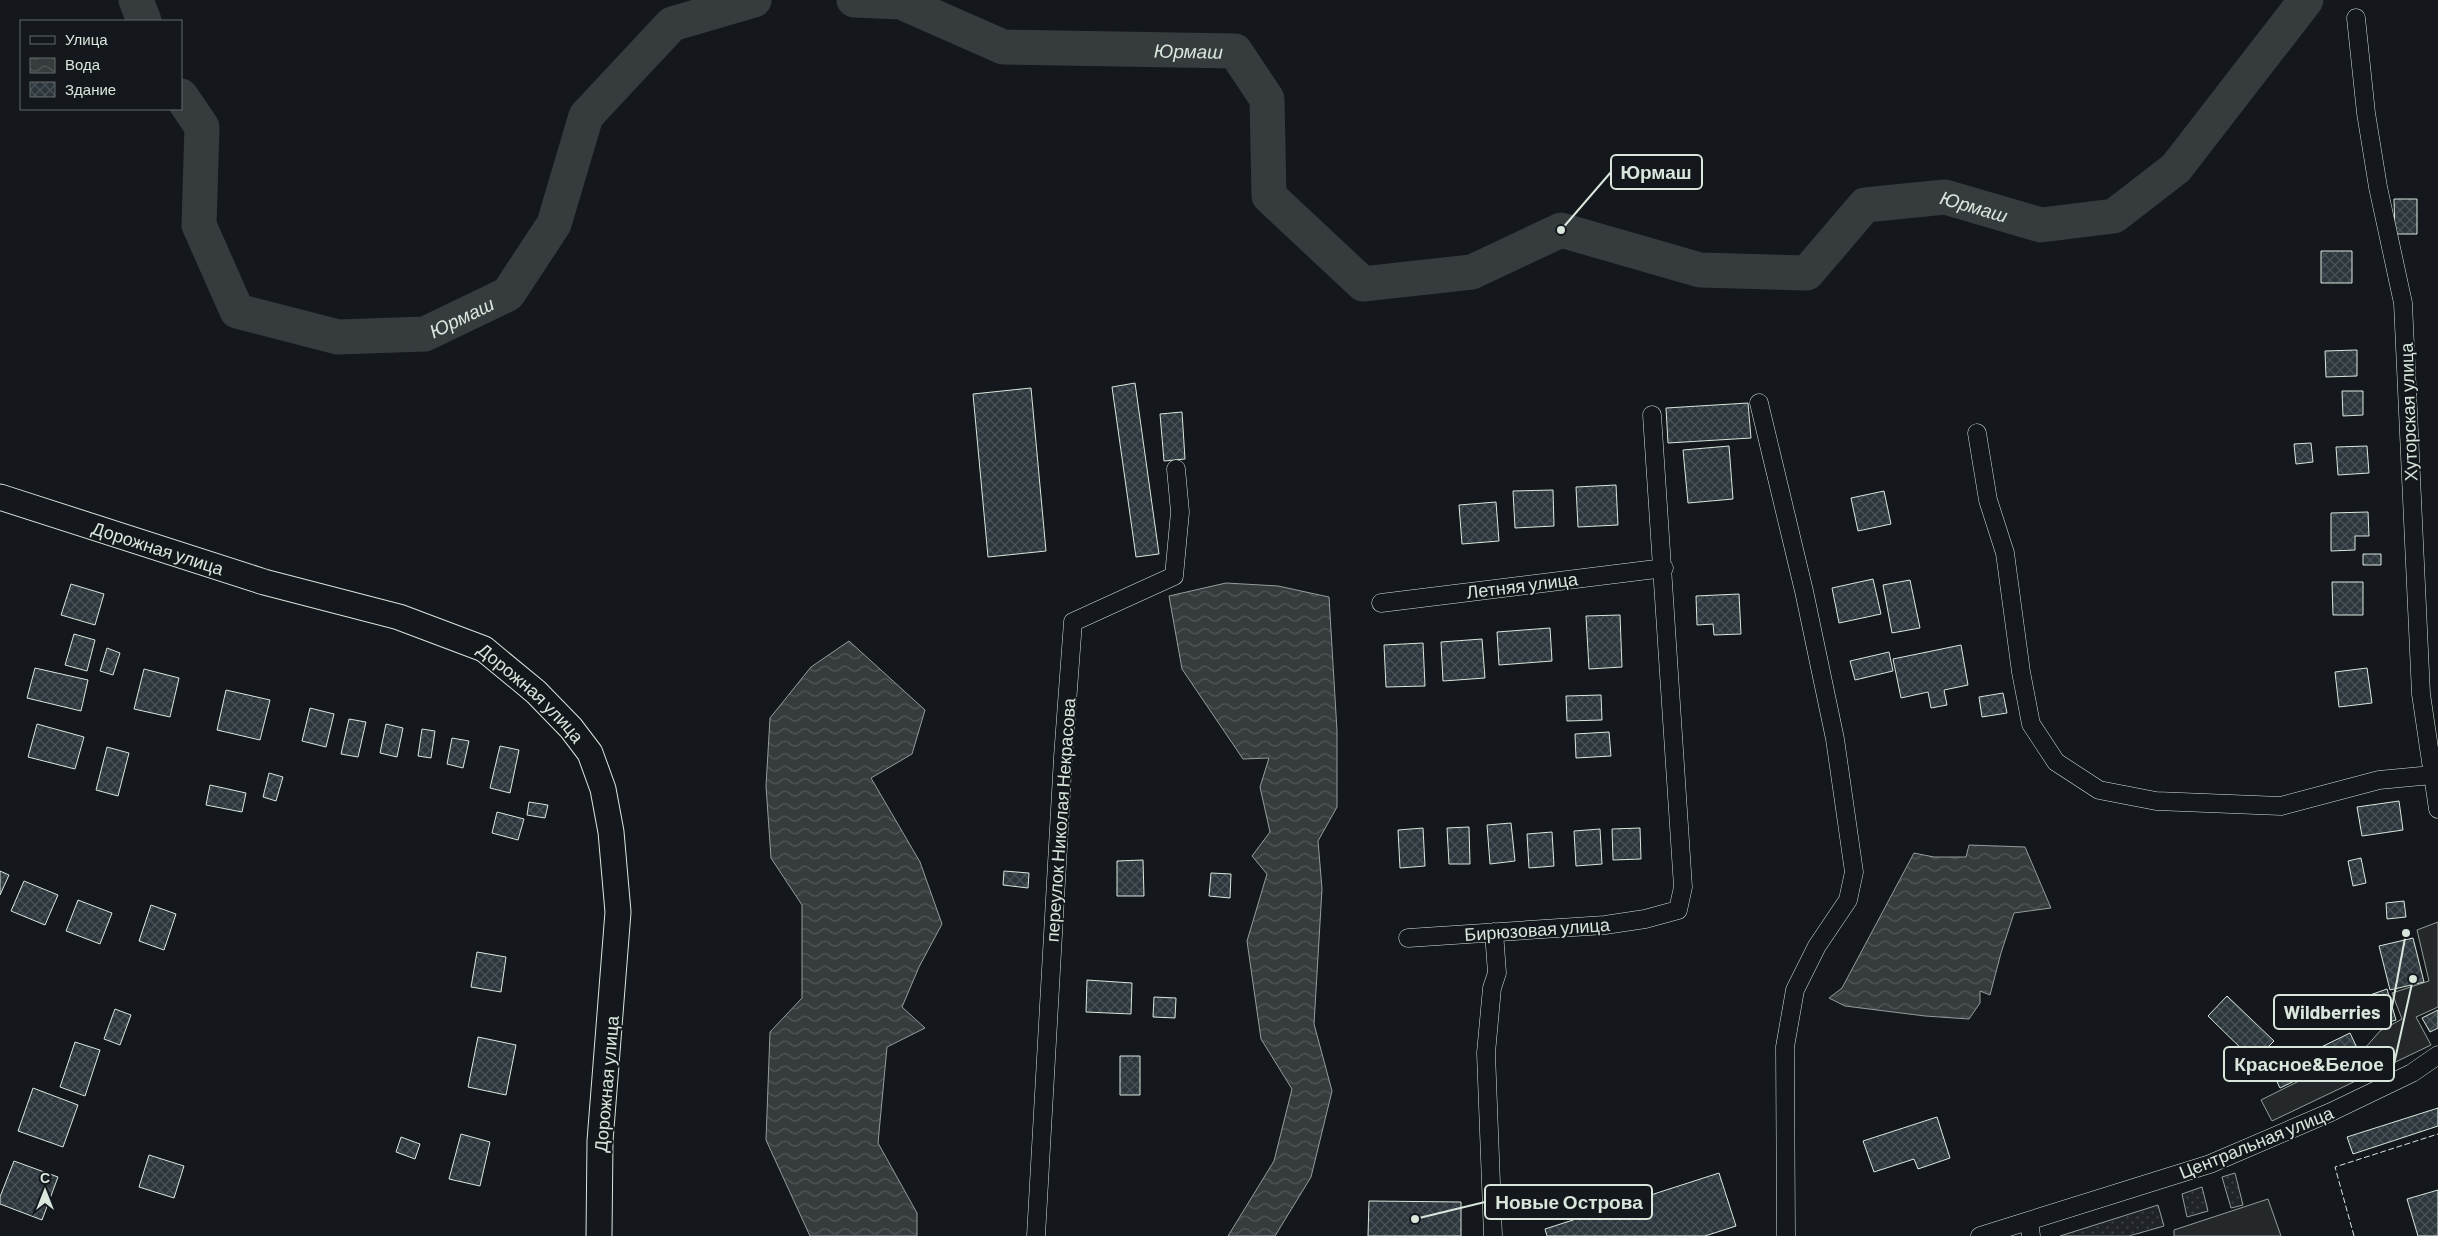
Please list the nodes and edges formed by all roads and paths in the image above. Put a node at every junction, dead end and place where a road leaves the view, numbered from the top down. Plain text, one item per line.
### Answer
1 (2356, 18) dead end
2 (1758, 403) dead end
3 (1652, 415) dead end
4 (1977, 433) dead end
5 (1176, 468) dead end
6 (0, 497) edge
7 (1664, 568) junction
8 (1381, 603) dead end
9 (2432, 775) junction
10 (2438, 809) edge
11 (1494, 932) junction
12 (1408, 938) dead end
13 (2438, 1055) edge
14 (2030, 1228) edge
15 (599, 1236) edge
16 (1036, 1236) edge
17 (1493, 1236) edge
18 (1786, 1236) edge
19 (1980, 1236) edge

1 - 9 street, Хуторская улица
2 - 18 street
3 - 7 street
4 - 9 street
5 - 16 street, переулок Николая Некрасова
6 - 15 street, Дорожная улица
7 - 8 street, Летняя улица
7 - 11 street, Бирюзовая улица
9 - 10 street, Хуторская улица
11 - 12 street, Бирюзовая улица
11 - 17 street
13 - 14 street, Центральная улица
14 - 19 street, Центральная улица

